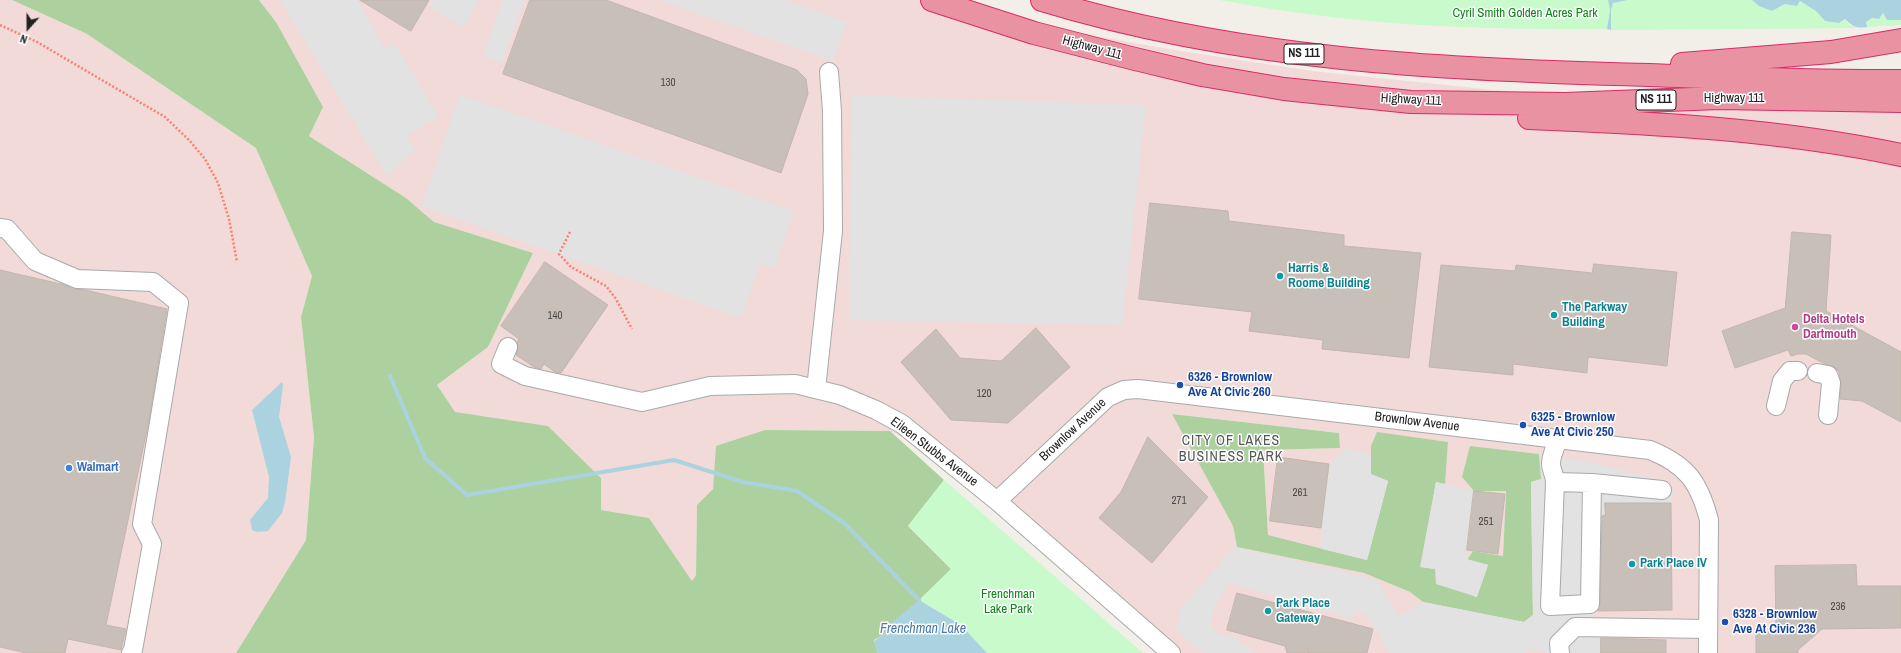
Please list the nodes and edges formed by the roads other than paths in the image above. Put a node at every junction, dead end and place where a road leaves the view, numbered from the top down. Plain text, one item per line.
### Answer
1 (932, 0) edge
2 (1042, 0) edge
3 (1901, 40) edge
4 (829, 72) dead end
5 (1571, 73) junction
6 (1901, 81) edge
7 (1901, 101) edge
8 (1411, 102) junction
9 (1901, 155) edge
10 (0, 228) edge
11 (508, 347) dead end
12 (1798, 371) dead end
13 (1817, 373) dead end
14 (816, 389) junction
15 (1776, 406) dead end
16 (1828, 415) dead end
17 (1557, 444) junction
18 (1555, 478) junction
19 (1592, 483) junction
20 (1662, 490) dead end
21 (997, 501) junction
22 (1708, 629) junction
23 (130, 653) edge
24 (1171, 653) edge
25 (1560, 653) edge
26 (1708, 653) edge

1 - 8 highway, Highway 111 / NS 111
2 - 5 highway, Highway 111 / NS 111
3 - 5 highway
4 - 14 street
5 - 6 highway, Highway 111 / NS 111
7 - 8 highway, Highway 111 / NS 111
8 - 9 highway
10 - 23 street
11 - 14 street, Eileen Stubbs Avenue
12 - 15 street
13 - 16 street
14 - 21 street, Eileen Stubbs Avenue
17 - 18 street
17 - 21 street, Brownlow Avenue
17 - 22 street, Brownlow Avenue
18 - 19 street
18 - 19 street
19 - 20 street
21 - 24 street, Eileen Stubbs Avenue
22 - 25 street
22 - 26 street, Brownlow Avenue

